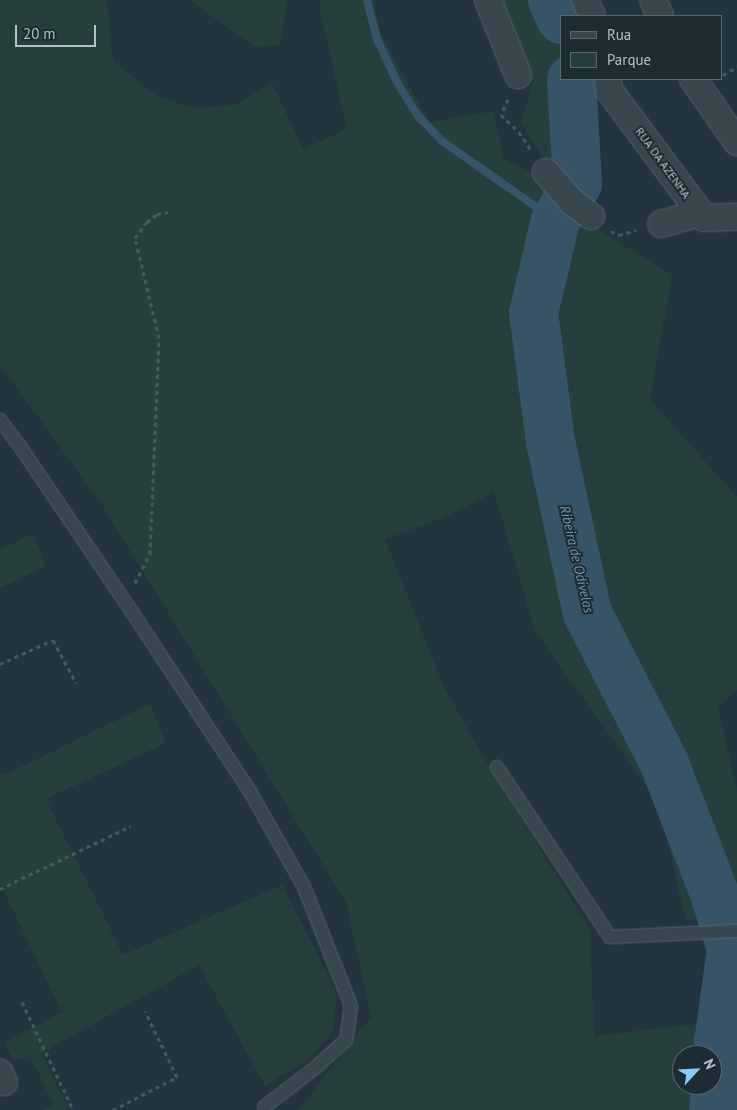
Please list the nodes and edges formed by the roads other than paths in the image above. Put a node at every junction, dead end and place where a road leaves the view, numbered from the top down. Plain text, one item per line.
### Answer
1 (488, 0) edge
2 (585, 0) edge
3 (653, 0) edge
4 (592, 15) edge
5 (660, 15) edge
6 (518, 75) road end
7 (608, 80) edge
8 (694, 80) edge
9 (737, 142) edge
10 (546, 172) road end
11 (700, 213) junction
12 (591, 216) road end
13 (737, 217) edge
14 (661, 224) road end
15 (0, 420) edge
16 (497, 767) dead end
17 (737, 932) edge
18 (264, 1107) dead end

1 - 6 street
2 - 4 street
3 - 5 street
7 - 11 street, RUA DA AZENHA
8 - 9 street
10 - 12 street
11 - 13 street
11 - 14 street
15 - 18 lane
16 - 17 lane

